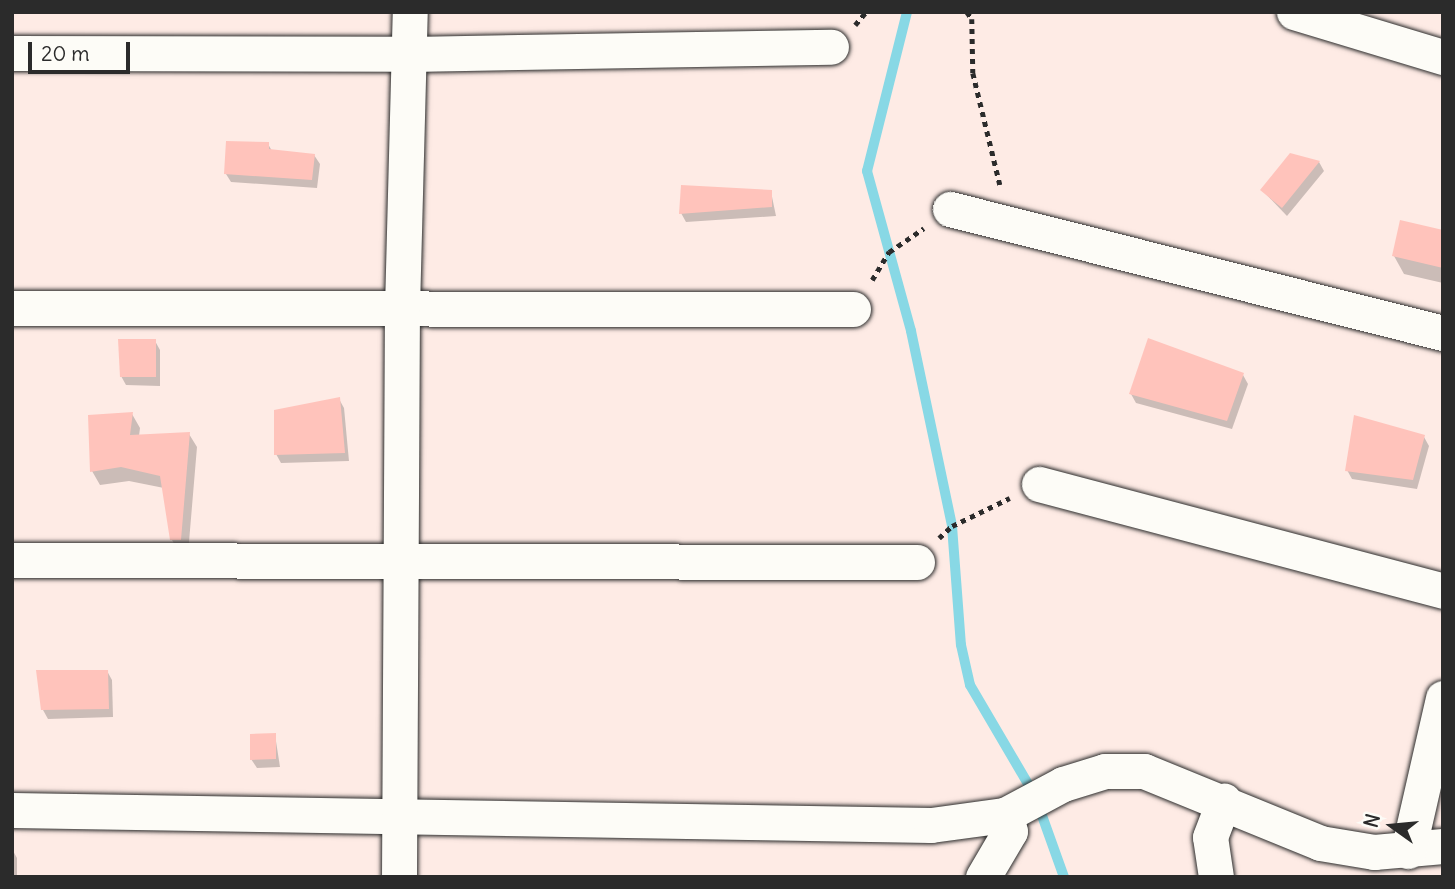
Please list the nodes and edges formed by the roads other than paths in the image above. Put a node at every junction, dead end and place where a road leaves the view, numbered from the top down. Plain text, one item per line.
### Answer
1 (410, 12) edge
2 (1294, 12) edge
3 (831, 47) dead end
4 (12, 53) edge
5 (410, 54) junction
6 (1443, 57) edge
7 (950, 209) road end
8 (12, 308) edge
9 (402, 308) junction
10 (853, 309) road end
11 (1443, 333) edge
12 (1039, 484) road end
13 (12, 560) edge
14 (403, 562) junction
15 (917, 562) road end
16 (1443, 591) edge
17 (1443, 698) edge
18 (1224, 801) junction
19 (12, 810) edge
20 (1005, 815) junction
21 (398, 818) junction
22 (1443, 846) edge
23 (1408, 851) junction
24 (399, 877) edge
25 (983, 877) edge
26 (1216, 877) edge

1 - 5 street
2 - 6 street
3 - 5 street
4 - 5 street
5 - 9 street
7 - 11 street
8 - 9 street
9 - 10 street
9 - 14 street
12 - 16 street
13 - 14 street
14 - 15 street
14 - 21 street
17 - 23 street
18 - 20 street
18 - 23 street
18 - 26 street
19 - 21 street
20 - 21 street
20 - 25 street
21 - 24 street
22 - 23 street

